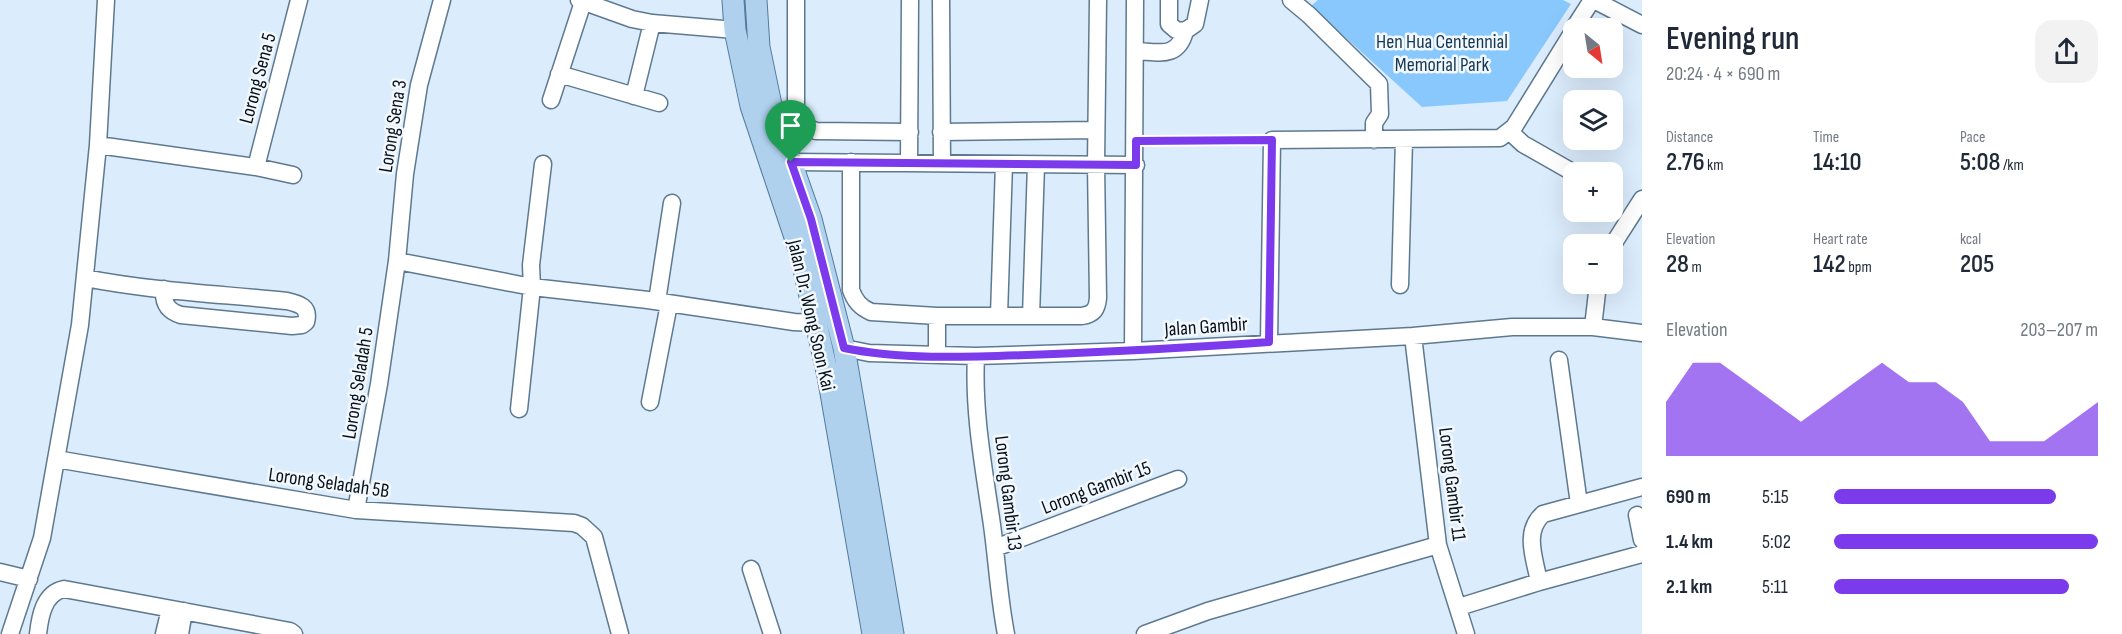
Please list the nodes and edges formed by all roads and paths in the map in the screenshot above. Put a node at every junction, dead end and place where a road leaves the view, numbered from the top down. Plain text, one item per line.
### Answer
1 (106, 0) edge
2 (299, 0) edge
3 (442, 0) edge
4 (733, 0) edge
5 (756, 0) edge
6 (796, 0) edge
7 (910, 0) edge
8 (941, 0) edge
9 (1098, 0) edge
10 (1135, 0) edge
11 (1169, 0) edge
12 (1200, 0) edge
13 (1292, 0) edge
14 (1593, 0) edge
15 (581, 1) edge
16 (1581, 18) edge
17 (652, 23) junction
18 (1642, 25) edge
19 (735, 30) junction
20 (1185, 31) junction
21 (1563, 46) edge
22 (1136, 51) junction
23 (559, 74) junction
24 (634, 96) junction
25 (551, 100) dead end
26 (659, 103) dead end
27 (1096, 130) junction
28 (1509, 131) junction
29 (910, 132) junction
30 (941, 132) junction
31 (1272, 140) junction
32 (1374, 140) junction
33 (1404, 140) junction
34 (1136, 141) junction
35 (98, 145) junction
36 (791, 162) junction
37 (851, 162) junction
38 (909, 163) junction
39 (942, 163) junction
40 (543, 164) dead end
41 (1004, 164) junction
42 (1036, 165) junction
43 (1096, 165) junction
44 (1136, 165) junction
45 (256, 167) junction
46 (1563, 167) edge
47 (293, 175) dead end
48 (1642, 199) edge
49 (672, 203) dead end
50 (1620, 234) edge
51 (397, 261) junction
52 (85, 278) junction
53 (1400, 285) dead end
54 (532, 287) junction
55 (164, 289) junction
56 (1597, 294) edge
57 (663, 303) junction
58 (999, 315) junction
59 (936, 316) junction
60 (1031, 316) junction
61 (816, 323) junction
62 (1593, 327) junction
63 (1642, 333) edge
64 (1413, 336) junction
65 (1269, 342) junction
66 (844, 348) junction
67 (1133, 351) junction
68 (937, 355) junction
69 (1559, 360) dead end
70 (976, 364) junction
71 (650, 402) dead end
72 (519, 409) dead end
73 (56, 459) junction
74 (1178, 479) dead end
75 (1642, 487) edge
76 (1579, 504) junction
77 (356, 510) junction
78 (1637, 515) dead end
79 (1642, 540) edge
80 (1438, 545) junction
81 (995, 548) junction
82 (1642, 554) edge
83 (750, 569) dead end
84 (0, 572) edge
85 (29, 579) junction
86 (1539, 582) junction
87 (1458, 607) junction
88 (177, 610) junction
89 (10, 634) edge
90 (38, 634) edge
91 (164, 634) edge
92 (180, 634) edge
93 (294, 634) edge
94 (620, 634) edge
95 (772, 634) edge
96 (873, 634) edge
97 (893, 634) edge
98 (1006, 634) edge
99 (1145, 634) edge
100 (1466, 634) edge

1 - 35 street
2 - 45 street, Lorong Sena 5
3 - 51 street, Lorong Sena 3
4 - 19 main road, Jalan Dr. Wong Soon Kai
5 - 36 main road, Jalan Dr. Wong Soon Kai
6 - 29 street
7 - 29 street
8 - 30 street
9 - 27 street
10 - 22 street
11 - 20 street
12 - 20 street
13 - 32 street
14 - 16 street
14 - 18 street
15 - 17 street
15 - 23 street
17 - 19 street
17 - 24 street
19 - 61 main road, Jalan Dr. Wong Soon Kai
20 - 22 street
21 - 28 street
22 - 34 street
23 - 24 street
23 - 25 street
24 - 26 street
27 - 30 street
27 - 43 street
28 - 33 street
28 - 46 street
29 - 38 street
30 - 39 street
31 - 32 street
31 - 34 path
31 - 65 street
32 - 33 street
33 - 53 street
34 - 44 street
35 - 45 street
35 - 52 street
36 - 37 street
36 - 66 main road, Jalan Dr. Wong Soon Kai
37 - 38 street
37 - 59 street
38 - 39 street
39 - 41 street
40 - 54 street
41 - 42 street
41 - 58 street
42 - 43 street
42 - 60 street
43 - 44 street
43 - 60 street
44 - 67 street
45 - 47 street
48 - 50 street
49 - 57 street
51 - 54 street
51 - 77 street, Lorong Seladah 5
52 - 55 street
52 - 73 street
54 - 57 street
54 - 72 street
55 - 55 street
56 - 62 street
57 - 61 street
57 - 71 street
58 - 59 street
58 - 60 street
59 - 68 street
61 - 96 main road, Jalan Dr. Wong Soon Kai
62 - 63 street, Jalan Gambir
62 - 64 street, Jalan Gambir
64 - 65 street, Jalan Gambir
64 - 80 street, Lorong Gambir 11
65 - 67 street, Jalan Gambir
66 - 68 street, Jalan Gambir
66 - 97 main road, Jalan Dr. Wong Soon Kai
67 - 70 street, Jalan Gambir
68 - 70 street, Jalan Gambir
69 - 76 street
70 - 81 street, Lorong Gambir 13
73 - 77 street, Lorong Seladah 5B
73 - 85 street
74 - 81 street, Lorong Gambir 15
75 - 76 street
76 - 86 street
77 - 94 street, Lorong Seladah 5B
78 - 79 street
80 - 87 street, Lorong Gambir 11
80 - 99 street
81 - 98 street, Lorong Gambir 13
82 - 86 street
83 - 95 street
84 - 85 street
85 - 89 street
86 - 87 street
87 - 100 street, Lorong Gambir 11
88 - 90 street
88 - 91 street
88 - 92 street
88 - 93 street

